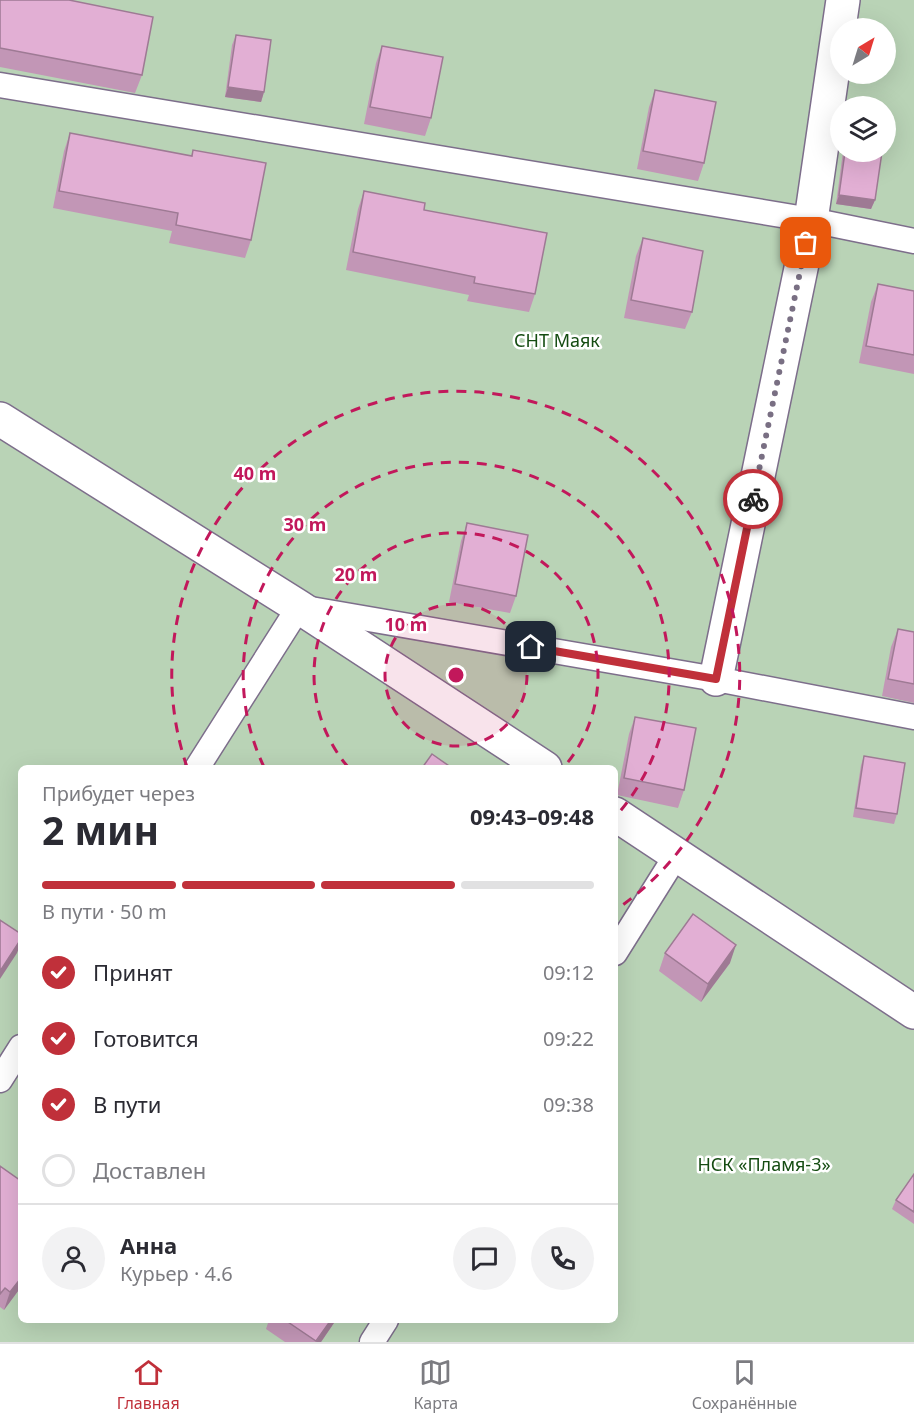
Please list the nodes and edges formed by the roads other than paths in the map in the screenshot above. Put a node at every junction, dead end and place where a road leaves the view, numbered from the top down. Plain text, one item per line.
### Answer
1 (843, 0) edge
2 (0, 85) edge
3 (811, 220) junction
4 (914, 241) edge
5 (0, 419) edge
6 (299, 607) junction
7 (716, 679) junction
8 (914, 717) edge
9 (199, 765) edge
10 (540, 765) edge
11 (618, 816) edge
12 (677, 854) junction
13 (618, 948) edge
14 (914, 1012) edge
15 (18, 1052) edge
16 (0, 1080) edge
17 (384, 1323) edge
18 (372, 1342) edge

1 - 3 street
2 - 3 lane
3 - 4 lane
3 - 7 street
5 - 6 street
6 - 7 lane
6 - 9 lane
6 - 10 street
7 - 8 lane
11 - 12 street
12 - 13 lane
12 - 14 street
15 - 16 lane
17 - 18 lane

